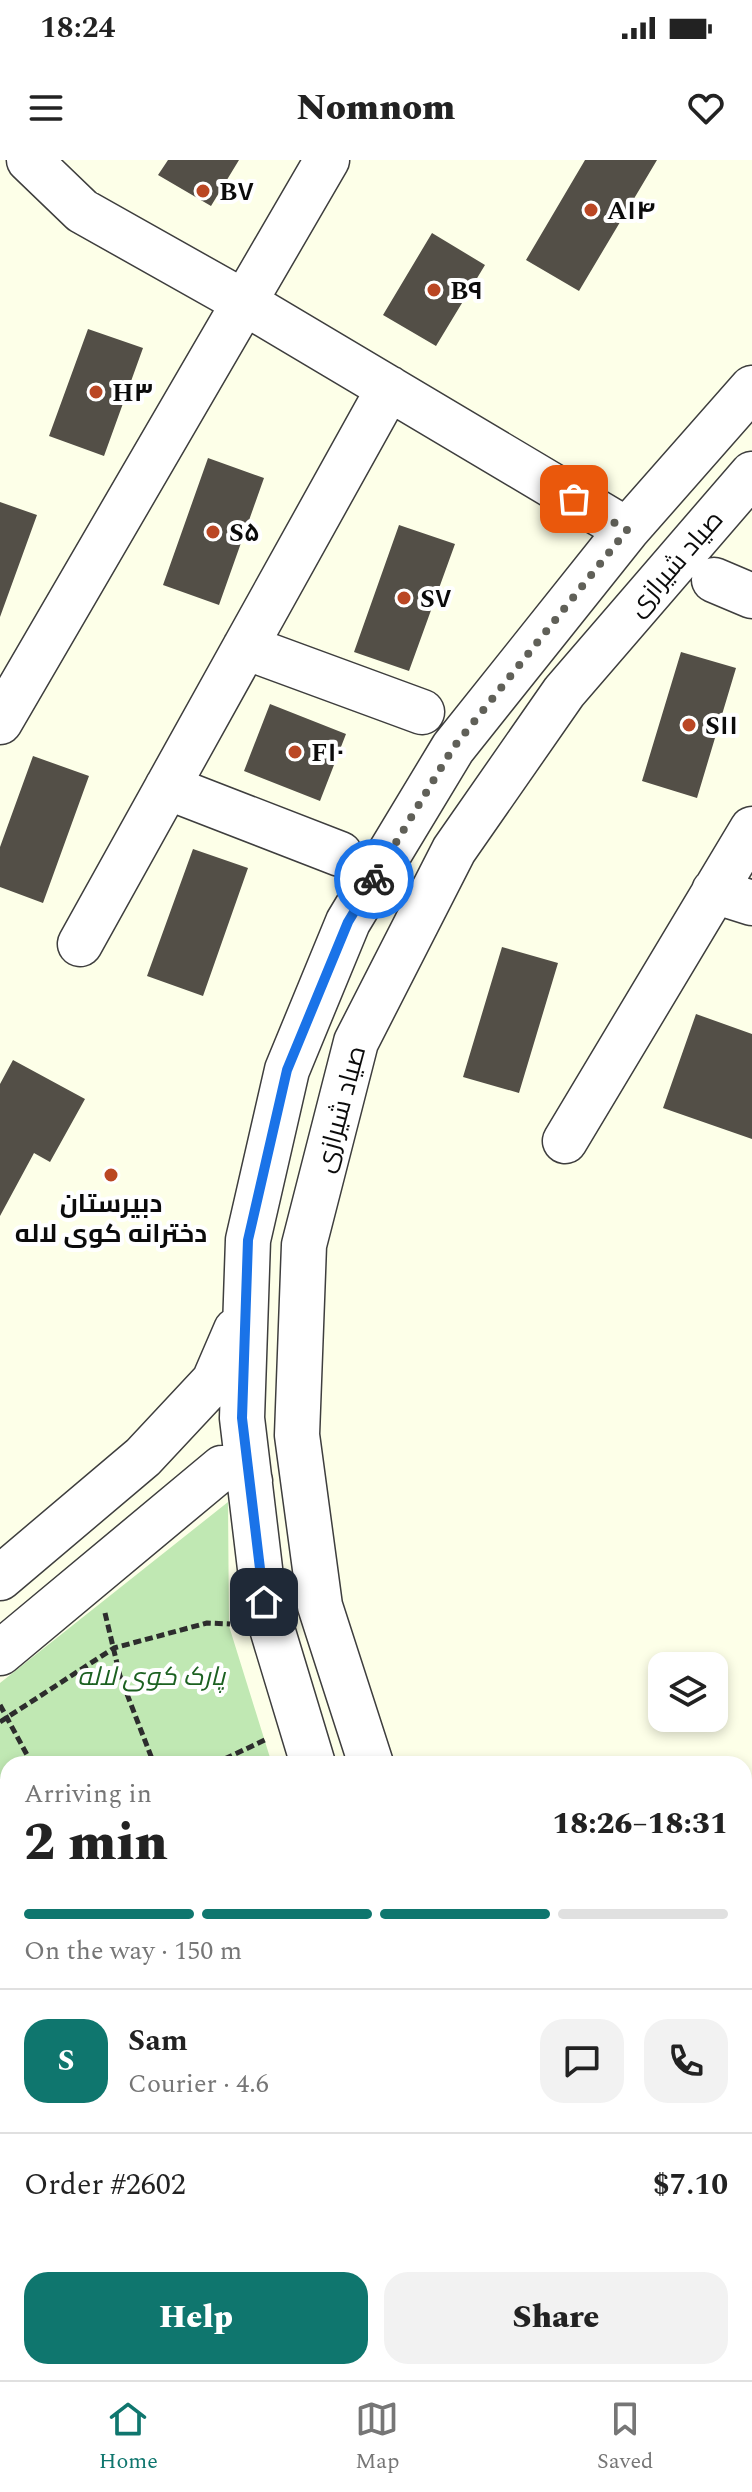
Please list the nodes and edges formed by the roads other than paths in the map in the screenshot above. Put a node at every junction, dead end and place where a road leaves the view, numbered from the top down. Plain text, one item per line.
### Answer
1 (29, 160) edge
2 (327, 160) edge
3 (242, 301) junction
4 (389, 388) junction
5 (752, 388) edge
6 (752, 474) edge
7 (627, 530) junction
8 (245, 647) junction
9 (422, 712) dead end
10 (0, 722) edge
11 (167, 787) junction
12 (752, 829) edge
13 (340, 854) dead end
14 (733, 897) edge
15 (80, 944) dead end
16 (565, 1141) dead end
17 (245, 1310) junction
18 (250, 1481) junction
19 (34, 1550) junction
20 (0, 1578) edge
21 (60, 1603) junction
22 (0, 1607) edge
23 (0, 1653) edge
24 (307, 1744) edge
25 (368, 1756) edge

1 - 3 street
2 - 3 street
3 - 4 street
3 - 10 street
4 - 7 street
4 - 8 street
5 - 7 street
6 - 25 street, صیاد شیرازی
7 - 17 street
8 - 9 street
8 - 11 street
11 - 13 street
11 - 15 street
12 - 14 street
14 - 16 street
17 - 18 street
17 - 19 street
18 - 21 street
18 - 24 street
19 - 20 street
19 - 21 street
21 - 23 street
22 - 23 street

